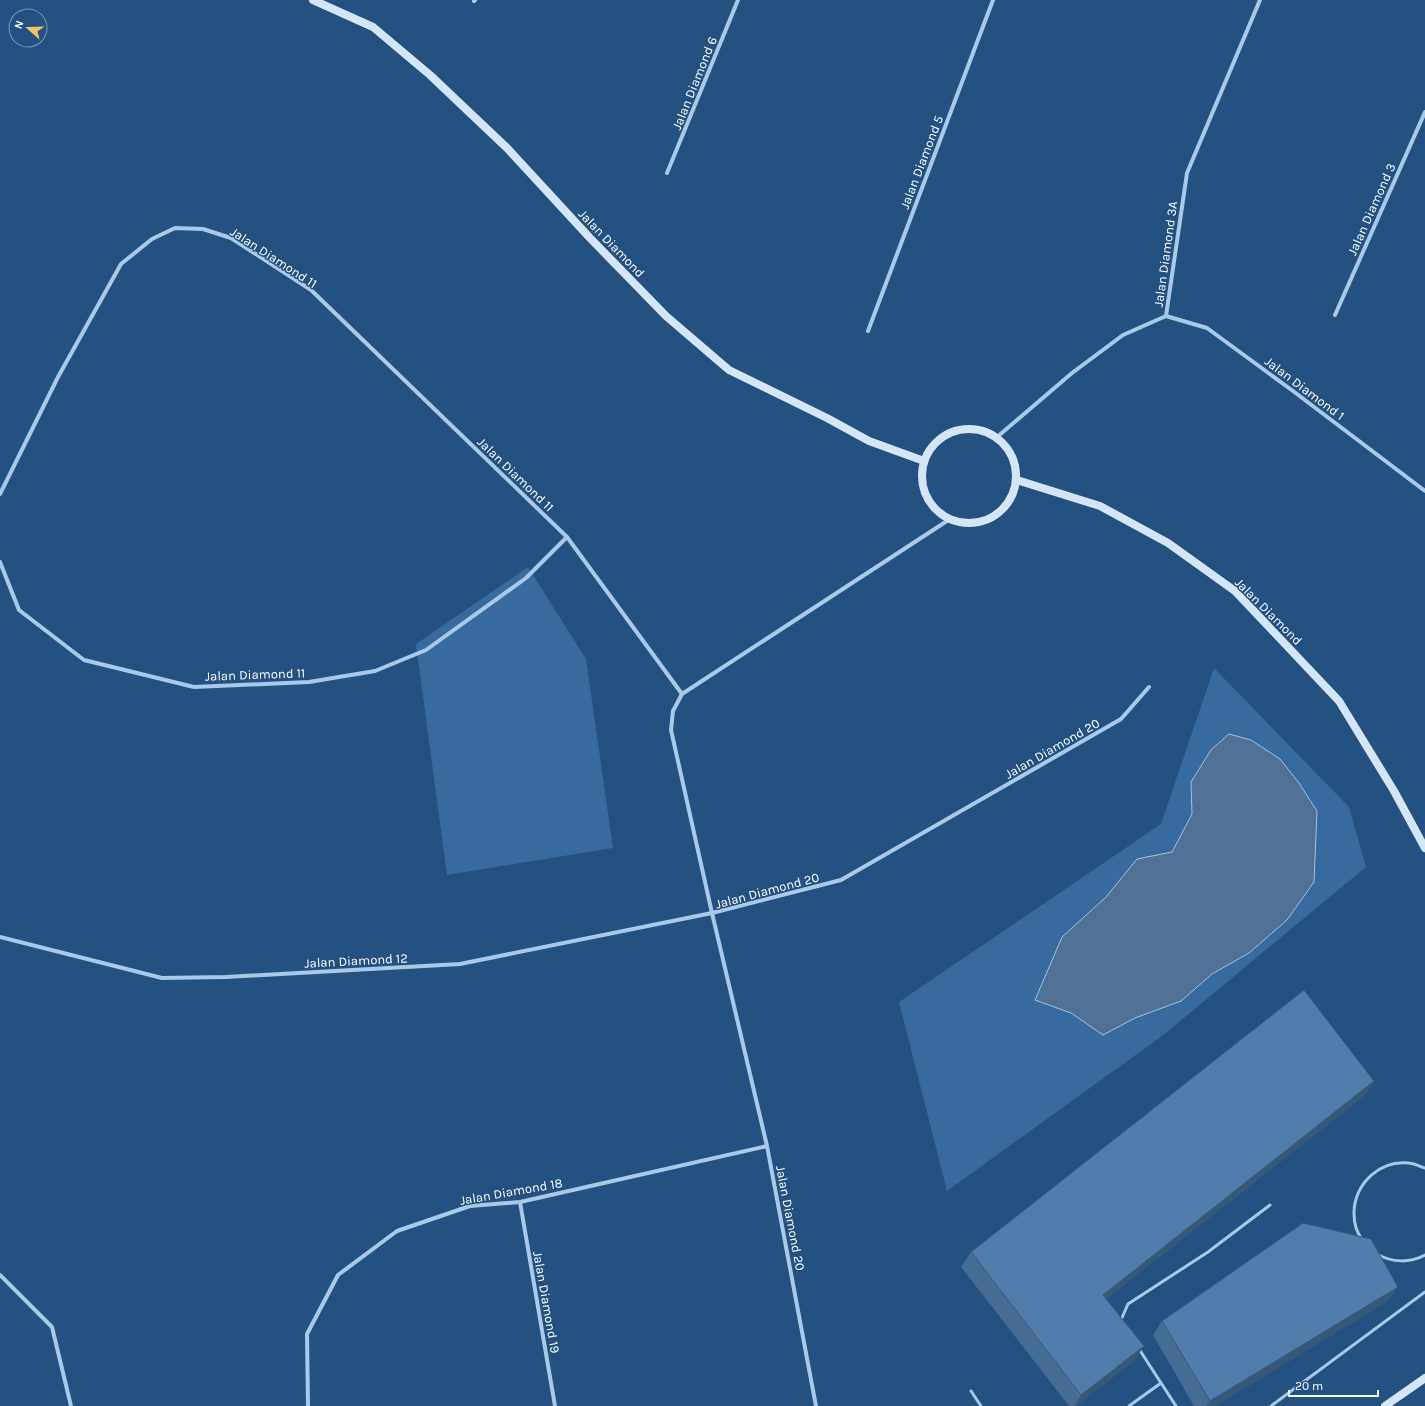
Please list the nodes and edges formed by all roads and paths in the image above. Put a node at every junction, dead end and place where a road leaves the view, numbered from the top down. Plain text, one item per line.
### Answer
1 (313, 0) edge
2 (738, 0) edge
3 (993, 0) edge
4 (1260, 0) edge
5 (1425, 112) edge
6 (667, 173) dead end
7 (1335, 315) dead end
8 (1166, 316) junction
9 (868, 332) dead end
10 (996, 437) junction
11 (924, 462) junction
12 (1017, 480) junction
13 (1425, 491) edge
14 (0, 494) edge
15 (950, 520) junction
16 (567, 537) junction
17 (0, 562) edge
18 (1149, 687) dead end
19 (682, 694) junction
20 (1425, 848) edge
21 (712, 913) junction
22 (0, 937) edge
23 (767, 1146) junction
24 (1425, 1168) edge
25 (520, 1202) junction
26 (1270, 1205) dead end
27 (1363, 1241) edge
28 (1375, 1253) edge
29 (1425, 1255) edge
30 (0, 1275) edge
31 (1425, 1292) edge
32 (1125, 1326) edge
33 (1137, 1345) edge
34 (1425, 1378) edge
35 (1161, 1383) junction
36 (971, 1391) dead end
37 (71, 1406) edge
38 (308, 1406) edge
39 (555, 1406) edge
40 (816, 1406) edge
41 (981, 1406) edge
42 (1129, 1406) edge
43 (1176, 1406) edge
44 (1271, 1406) edge
45 (1385, 1406) edge

1 - 11 street, Jalan Diamond
2 - 6 street, Jalan Diamond 6
3 - 9 street, Jalan Diamond 5
4 - 8 street, Jalan Diamond 3A
5 - 7 street, Jalan Diamond 3
8 - 10 street, Jalan Diamond 3A
8 - 13 street, Jalan Diamond 1
10 - 11 street
10 - 12 street
11 - 15 street
12 - 15 street
12 - 20 street, Jalan Diamond
14 - 16 street, Jalan Diamond 11
15 - 19 street
16 - 17 street, Jalan Diamond 11
16 - 19 street, Jalan Diamond 11
18 - 21 street, Jalan Diamond 20
19 - 21 street
21 - 22 street, Jalan Diamond 12
21 - 23 street, Jalan Diamond 20
23 - 25 street, Jalan Diamond 18
23 - 40 street, Jalan Diamond 20
24 - 27 lane
25 - 38 street, Jalan Diamond 18
25 - 39 street, Jalan Diamond 19
26 - 32 lane
28 - 29 lane
30 - 37 street
31 - 44 lane
33 - 35 lane
34 - 45 street
35 - 42 lane
35 - 43 lane
36 - 41 lane

